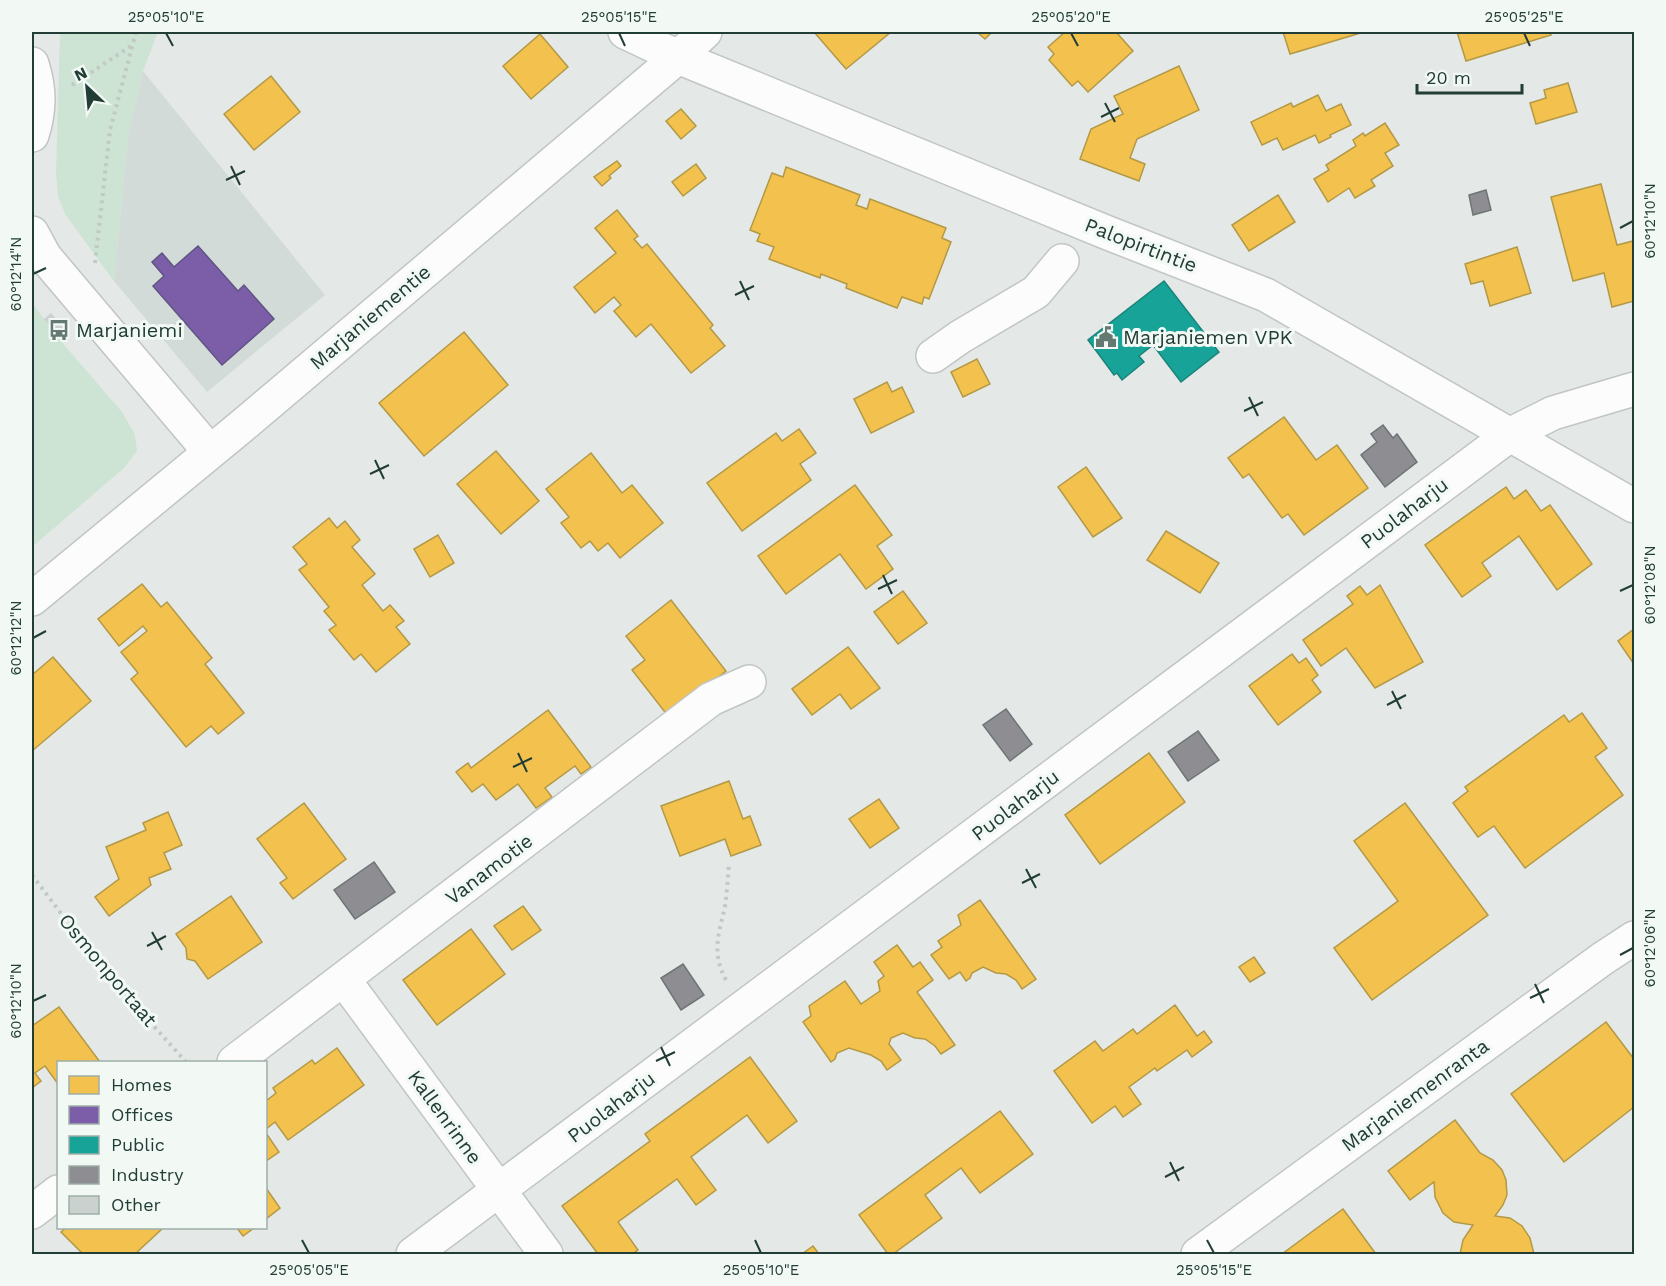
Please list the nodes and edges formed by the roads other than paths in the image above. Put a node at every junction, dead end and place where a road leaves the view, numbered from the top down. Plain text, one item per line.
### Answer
1 (625, 32) edge
2 (705, 32) edge
3 (678, 57) junction
4 (32, 64) edge
5 (32, 135) edge
6 (32, 233) edge
7 (1062, 261) dead end
8 (933, 356) dead end
9 (1635, 389) edge
10 (1511, 434) junction
11 (210, 452) junction
12 (1635, 506) edge
13 (32, 599) edge
14 (749, 682) dead end
15 (1635, 938) edge
16 (344, 980) junction
17 (235, 1061) edge
18 (500, 1191) junction
19 (57, 1193) edge
20 (32, 1212) edge
21 (413, 1254) edge
22 (546, 1254) edge
23 (1197, 1254) edge

1 - 3 street, Palopirtintie
2 - 3 street, Marjaniementie
3 - 10 street, Palopirtintie
3 - 11 street, Marjaniementie
4 - 5 street
6 - 11 street
7 - 8 street
9 - 10 street, Puolaharju
10 - 12 street, Palopirtintie
10 - 18 street, Puolaharju
11 - 13 street, Marjaniementie
14 - 16 street, Vanamotie
15 - 23 street, Marjaniemenranta
16 - 17 street, Vanamotie
16 - 18 street, Kallenrinne
18 - 21 street, Puolaharju
18 - 22 street, Kallenrinne
19 - 20 street

